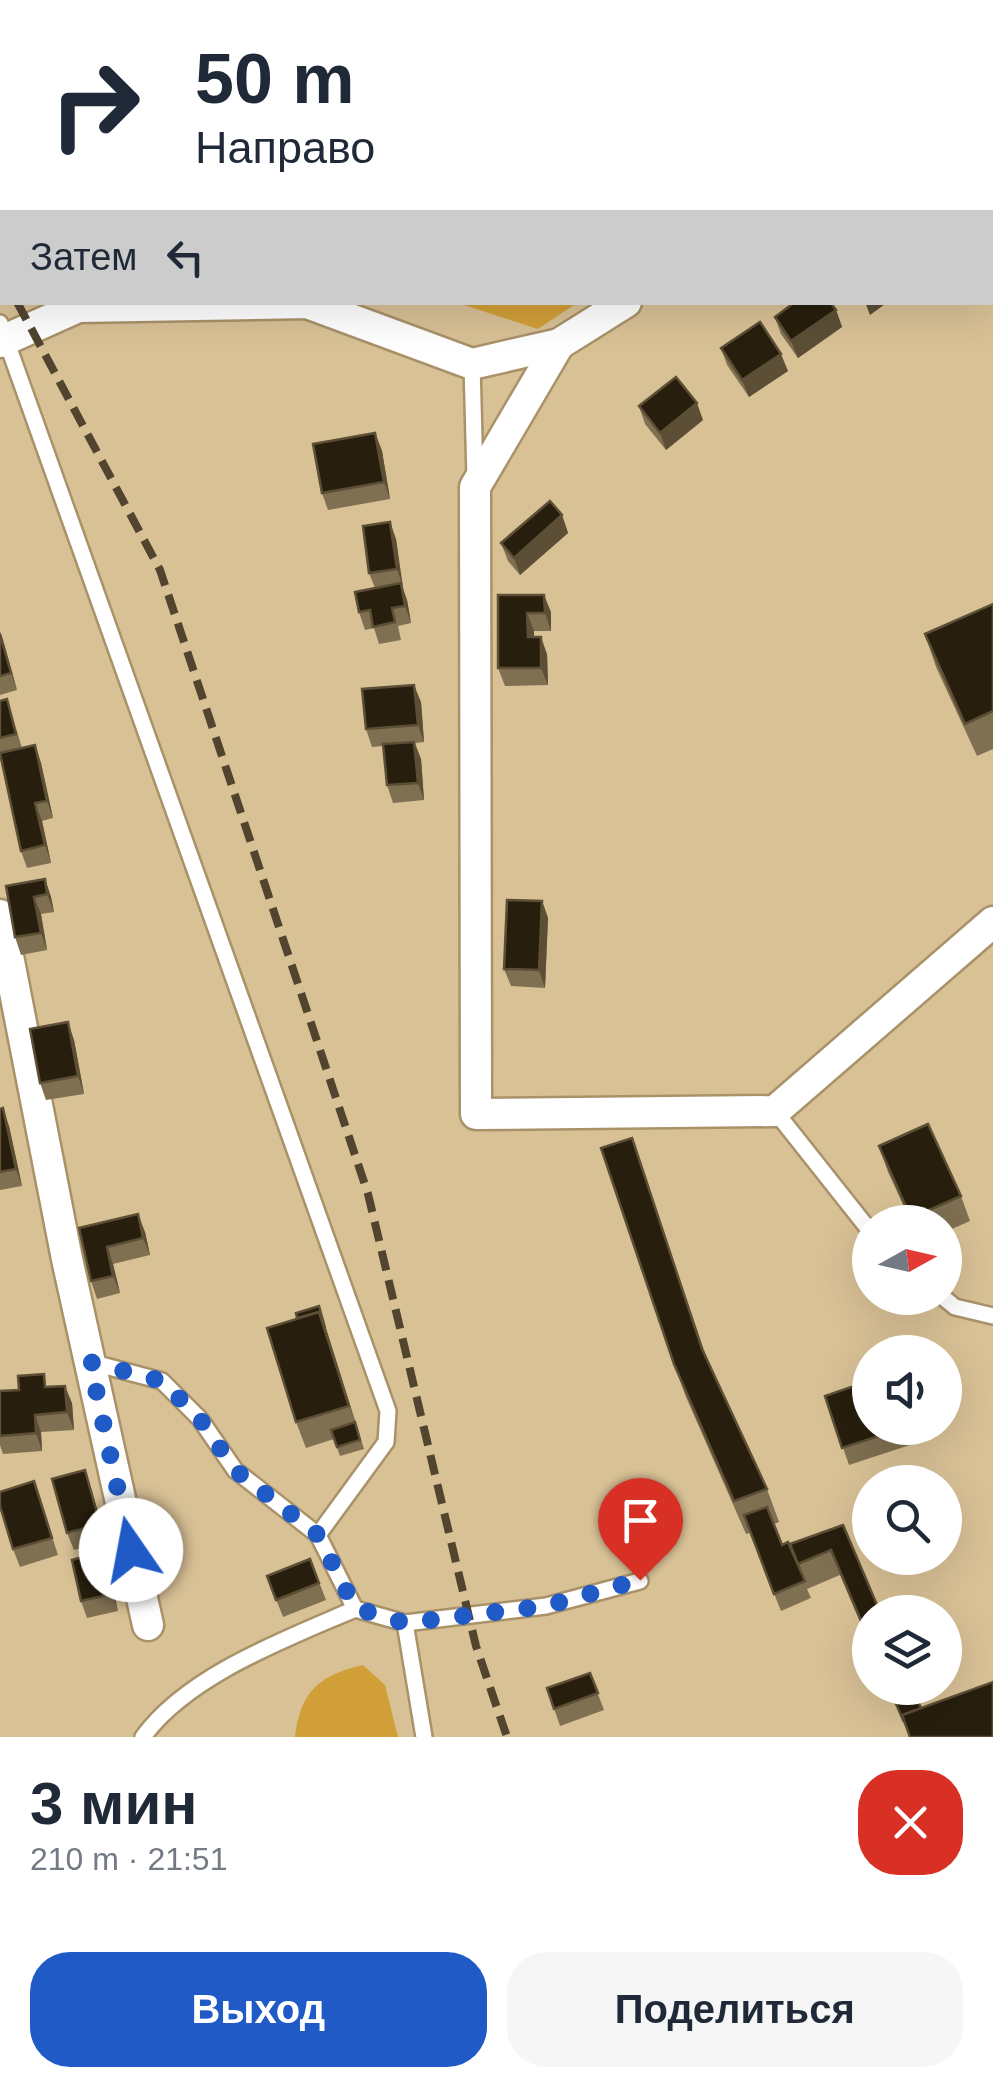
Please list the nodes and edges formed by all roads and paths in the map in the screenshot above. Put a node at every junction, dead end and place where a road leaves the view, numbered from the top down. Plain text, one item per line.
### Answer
1 (192, 305) edge
2 (312, 305) edge
3 (621, 305) edge
4 (2, 334) edge
5 (559, 344) junction
6 (472, 364) junction
7 (475, 487) junction
8 (0, 915) edge
9 (993, 922) edge
10 (776, 1111) junction
11 (852, 1207) edge
12 (962, 1309) edge
13 (993, 1316) edge
14 (90, 1362) junction
15 (318, 1535) junction
16 (640, 1580) dead end
17 (355, 1608) junction
18 (405, 1623) junction
19 (148, 1625) dead end
20 (143, 1737) edge
21 (424, 1737) edge

1 - 4 street
2 - 6 street
3 - 5 street
4 - 15 lane
5 - 6 street
5 - 7 street
6 - 7 lane
7 - 10 street
8 - 14 street
9 - 10 street
10 - 11 lane
12 - 13 lane
14 - 15 lane
14 - 19 street
15 - 17 lane
16 - 18 lane
17 - 18 lane
17 - 20 lane
18 - 21 lane

